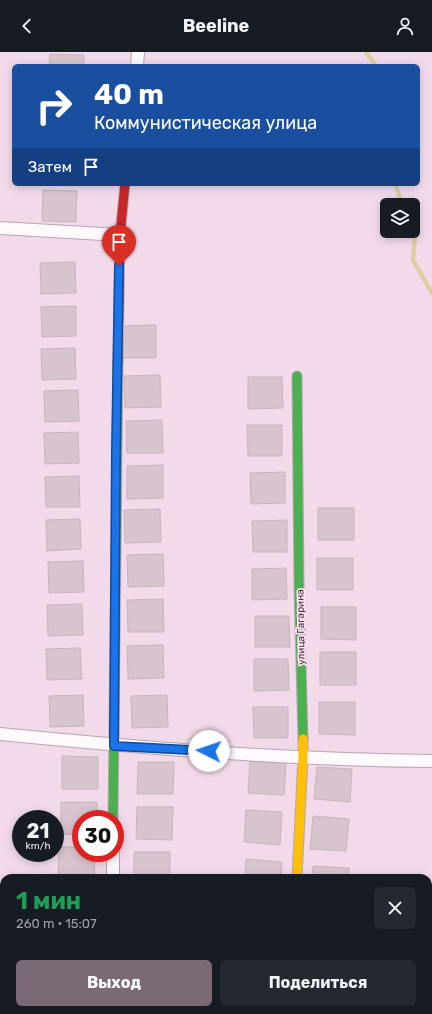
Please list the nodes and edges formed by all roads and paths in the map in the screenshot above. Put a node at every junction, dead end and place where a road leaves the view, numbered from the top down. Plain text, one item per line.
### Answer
1 (138, 52) edge
2 (136, 64) edge
3 (125, 186) edge
4 (0, 228) edge
5 (120, 235) junction
6 (297, 376) dead end
7 (0, 734) edge
8 (114, 746) junction
9 (303, 757) junction
10 (432, 761) edge
11 (113, 810) edge
12 (113, 862) edge
13 (113, 874) edge
14 (297, 874) edge

1 - 2 street
3 - 5 street
4 - 5 street
5 - 8 street
6 - 9 street, улица Гагарина
7 - 8 street
8 - 9 street
8 - 11 street
9 - 10 street
9 - 14 street, улица Гагарина
12 - 13 street

